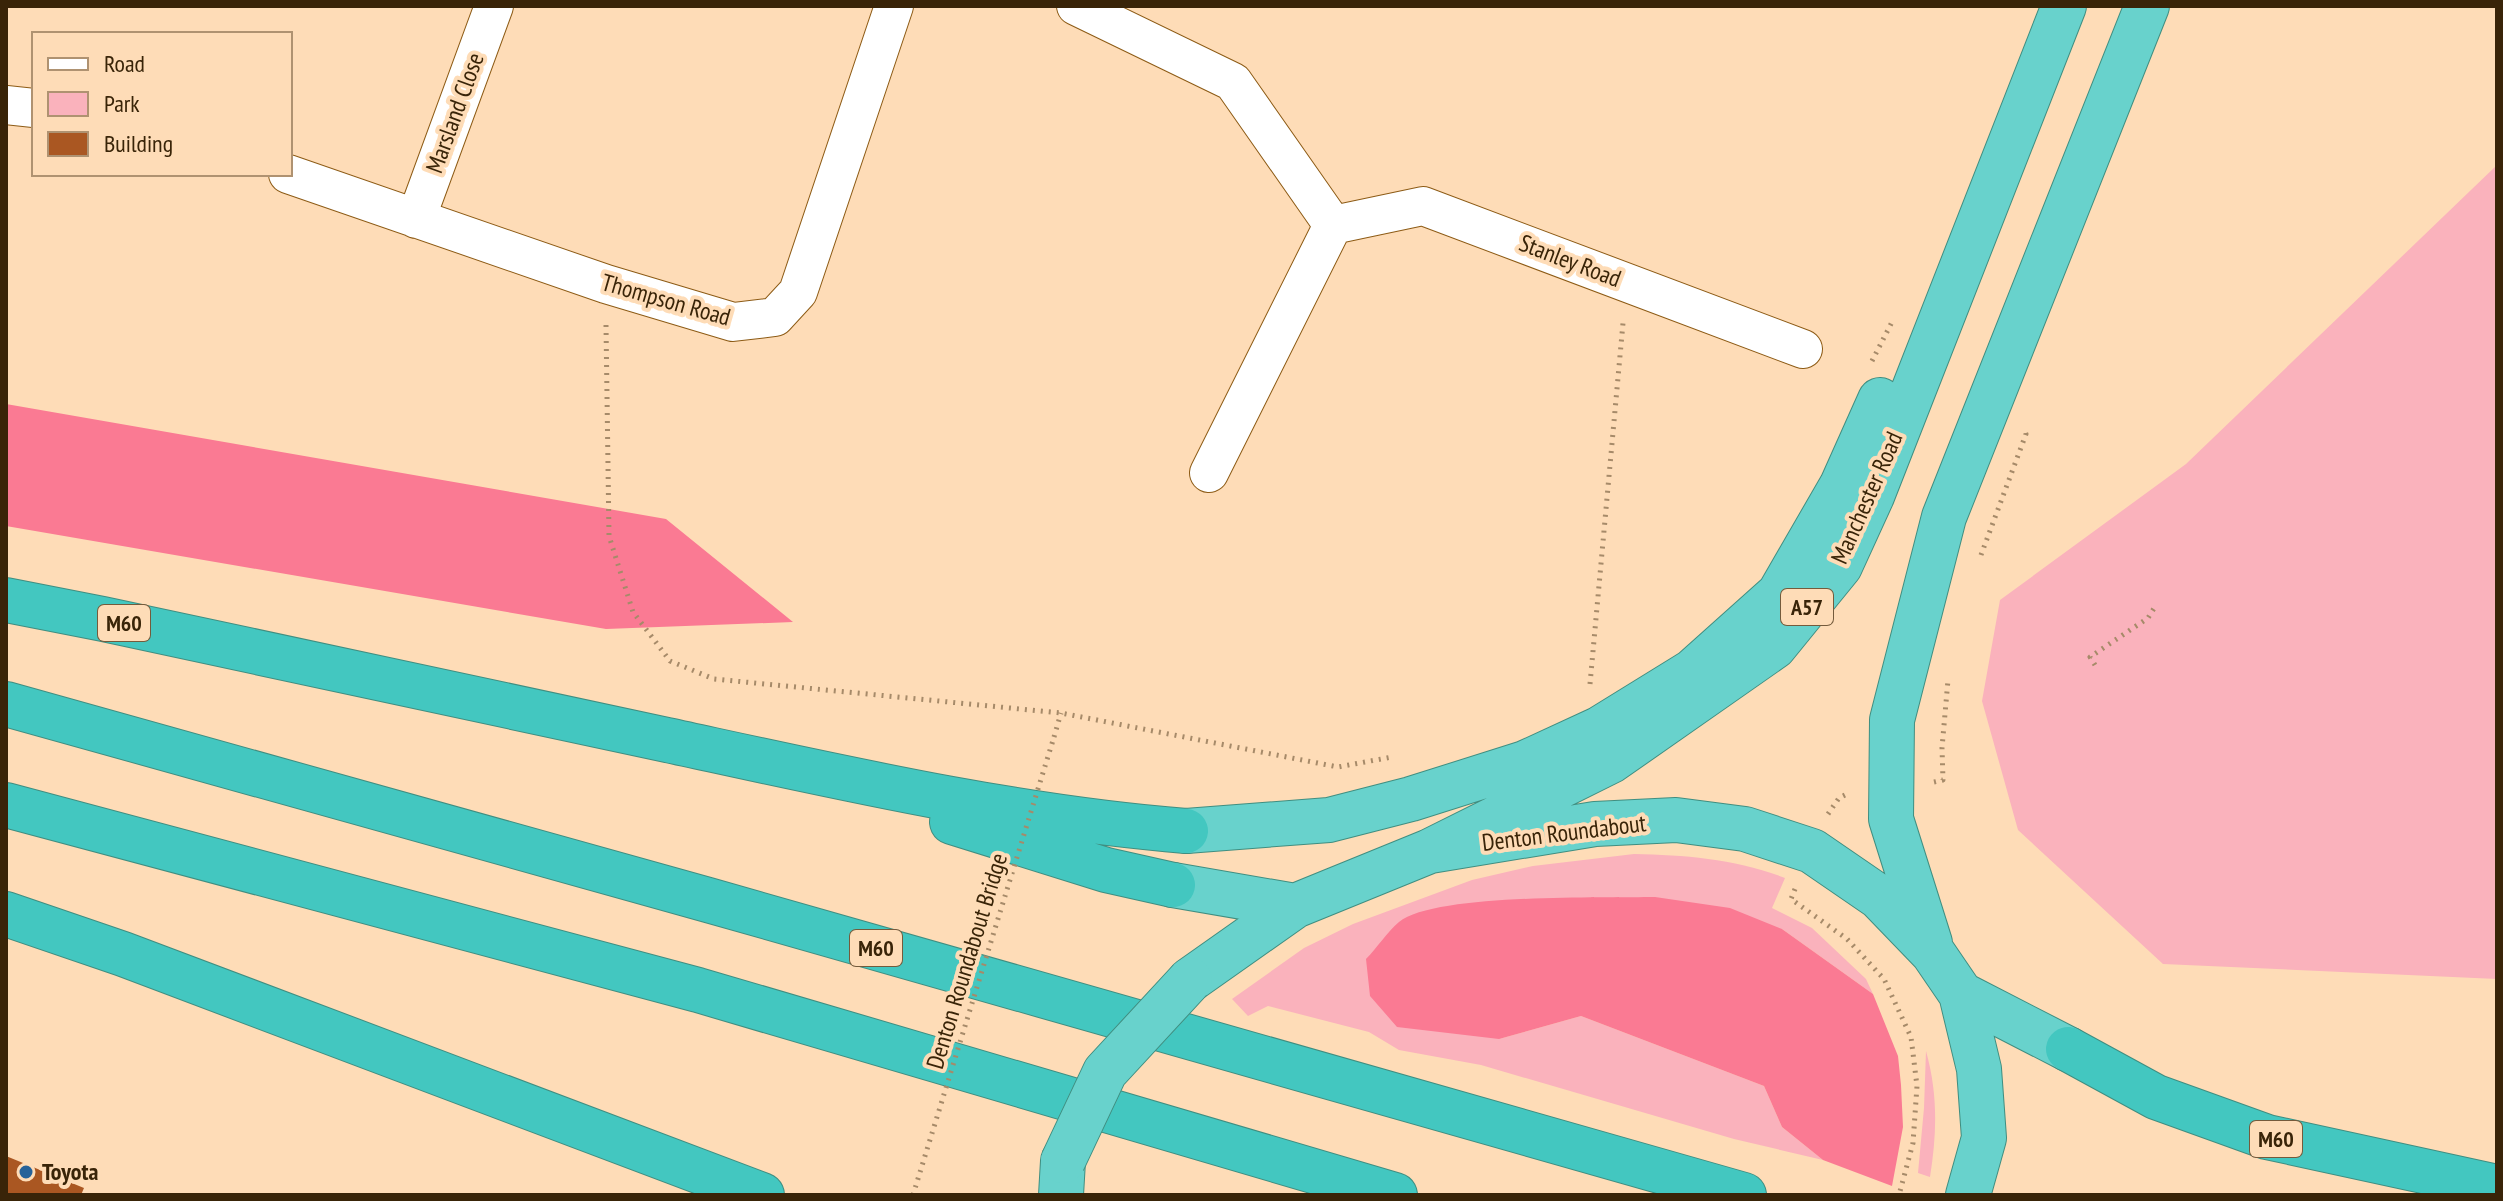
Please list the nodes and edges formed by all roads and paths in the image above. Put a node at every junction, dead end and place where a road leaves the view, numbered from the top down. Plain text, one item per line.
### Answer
1 (494, 6) edge
2 (894, 6) edge
3 (1076, 6) edge
4 (2064, 6) edge
5 (2147, 6) edge
6 (6, 105) edge
7 (32, 108) edge
8 (292, 175) edge
9 (416, 219) junction
10 (1333, 225) junction
11 (1627, 283) junction
12 (606, 284) junction
13 (1949, 295) junction
14 (1898, 309) dead end
15 (1803, 349) dead end
16 (1871, 363) dead end
17 (2026, 434) dead end
18 (1209, 473) dead end
19 (1975, 569) dead end
20 (6, 600) edge
21 (2156, 605) dead end
22 (2095, 665) dead end
23 (1949, 668) dead end
24 (1603, 676) dead end
25 (1590, 684) junction
26 (1577, 690) dead end
27 (6, 704) edge
28 (1061, 713) junction
29 (736, 755) junction
30 (1398, 756) dead end
31 (1943, 780) dead end
32 (6, 805) edge
33 (1430, 851) junction
34 (1791, 899) dead end
35 (1295, 906) junction
36 (6, 914) edge
37 (1933, 953) junction
38 (1961, 994) junction
39 (1062, 1178) edge
40 (2497, 1187) edge
41 (762, 1195) edge
42 (913, 1195) edge
43 (1395, 1195) edge
44 (1744, 1195) edge
45 (1899, 1195) edge
46 (1968, 1195) edge

1 - 9 street, Marsland Close
2 - 12 street, Thompson Road
3 - 10 street
4 - 13 highway, Manchester Road / A57
5 - 37 highway
6 - 7 street
8 - 9 street, Thompson Road
9 - 12 street, Thompson Road
10 - 11 street, Stanley Road
10 - 18 street
11 - 15 street, Stanley Road
11 - 25 path
12 - 28 path
13 - 29 highway, M60
13 - 33 highway, Manchester Road / A57
14 - 16 path
17 - 19 path
20 - 29 highway, M60
21 - 22 path
23 - 31 path
24 - 25 path
25 - 26 path
27 - 44 highway, M60
28 - 30 path
28 - 42 path, Denton Roundabout Bridge, bridge
29 - 35 highway, M60
32 - 43 highway
33 - 35 highway, Denton Roundabout
33 - 37 highway, Denton Roundabout
34 - 45 path
35 - 39 highway, Denton Roundabout, bridge
36 - 41 highway
37 - 38 highway, Denton Roundabout
38 - 40 highway, M60
38 - 46 highway, Denton Roundabout

